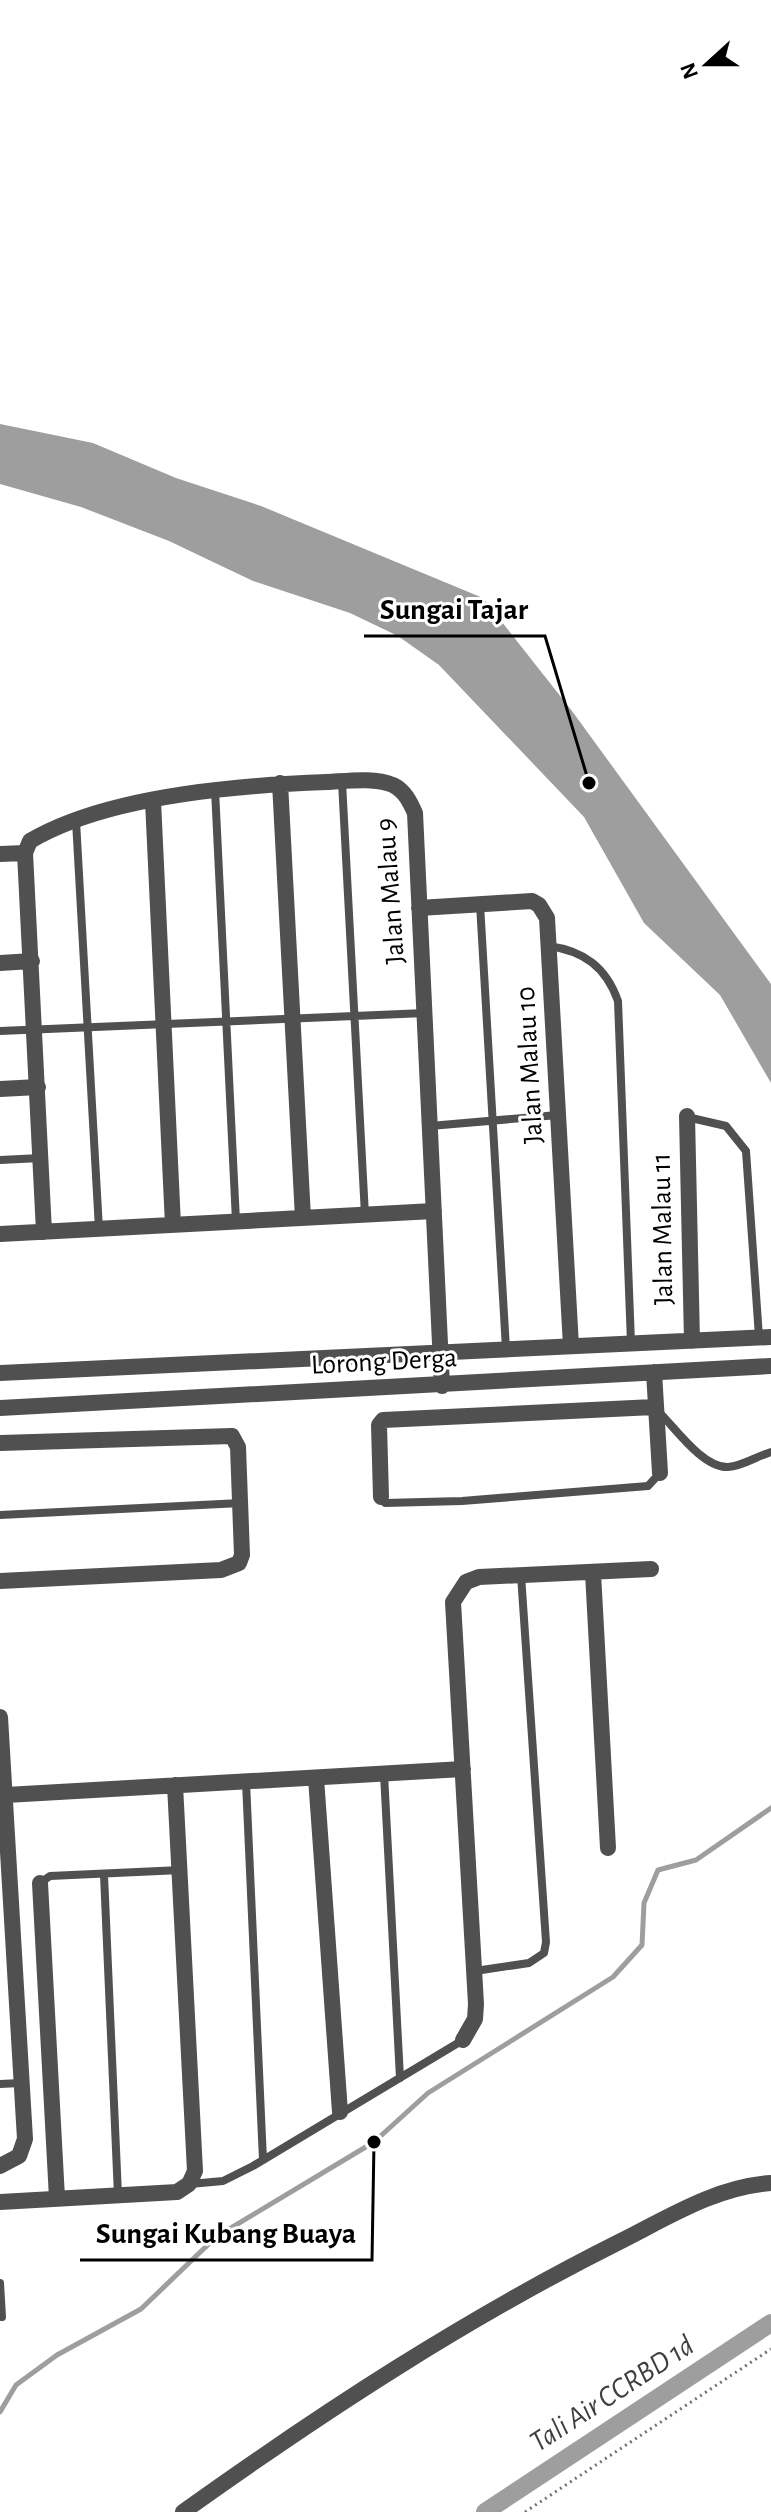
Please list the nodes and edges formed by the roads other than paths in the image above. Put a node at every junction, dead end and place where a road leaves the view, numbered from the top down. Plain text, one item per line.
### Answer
1 (342, 782) junction
2 (280, 783) junction
3 (214, 789) junction
4 (153, 801) junction
5 (76, 821) junction
6 (25, 853) junction
7 (0, 854) edge
8 (480, 904) junction
9 (419, 908) junction
10 (549, 946) junction
11 (32, 961) junction
12 (0, 963) edge
13 (425, 1013) junction
14 (355, 1016) junction
15 (293, 1018) junction
16 (226, 1022) junction
17 (164, 1026) junction
18 (88, 1028) junction
19 (35, 1030) junction
20 (0, 1031) edge
21 (38, 1087) junction
22 (0, 1089) edge
23 (558, 1115) junction
24 (687, 1116) joint
25 (493, 1121) junction
26 (430, 1126) junction
27 (41, 1158) junction
28 (0, 1160) edge
29 (434, 1211) junction
30 (365, 1215) junction
31 (303, 1218) junction
32 (236, 1221) junction
33 (173, 1225) junction
34 (99, 1229) junction
35 (44, 1232) junction
36 (0, 1234) edge
37 (765, 1337) edge
38 (692, 1341) junction
39 (631, 1343) junction
40 (571, 1346) junction
41 (506, 1349) junction
42 (441, 1352) junction
43 (771, 1366) edge
44 (654, 1372) junction
45 (0, 1373) edge
46 (442, 1386) junction
47 (654, 1407) junction
48 (0, 1408) edge
49 (0, 1443) edge
50 (771, 1452) edge
51 (660, 1473) joint
52 (381, 1497) joint
53 (241, 1503) junction
54 (0, 1515) edge
55 (651, 1569) dead end
56 (593, 1573) junction
57 (521, 1575) junction
58 (0, 1581) edge
59 (0, 1717) edge
60 (463, 1769) junction
61 (384, 1774) junction
62 (316, 1778) junction
63 (246, 1781) junction
64 (175, 1785) junction
65 (6, 1795) junction
66 (4, 1833) edge
67 (608, 1848) dead end
68 (181, 1870) junction
69 (104, 1875) junction
70 (40, 1883) joint
71 (475, 1971) junction
72 (0, 2021) edge
73 (18, 2021) junction
74 (463, 2040) joint
75 (400, 2078) junction
76 (22, 2083) junction
77 (0, 2084) edge
78 (340, 2112) junction
79 (263, 2160) junction
80 (0, 2166) edge
81 (771, 2183) edge
82 (189, 2184) junction
83 (118, 2195) junction
84 (57, 2198) junction
85 (0, 2202) edge
86 (0, 2283) edge
87 (2, 2317) dead end
88 (183, 2512) edge

1 - 2 street, Jalan Malau 9
1 - 9 street, Jalan Malau 9
1 - 14 lane
2 - 3 street, Jalan Malau 9
2 - 15 street
3 - 4 street, Jalan Malau 9
3 - 16 lane
4 - 5 street, Jalan Malau 9
4 - 17 street
5 - 6 street, Jalan Malau 9
5 - 18 lane
6 - 7 street
6 - 11 street
8 - 9 street, Jalan Malau 10
8 - 10 street, Jalan Malau 10
8 - 25 lane
9 - 13 street, Jalan Malau 9
10 - 23 street, Jalan Malau 10
10 - 39 lane
11 - 12 street
11 - 19 street
13 - 14 lane
13 - 26 street, Jalan Malau 9
14 - 15 lane
14 - 30 lane
15 - 16 lane
15 - 31 street
16 - 17 lane
16 - 32 lane
17 - 18 lane
17 - 33 street
18 - 19 lane
18 - 34 lane
19 - 20 lane
19 - 21 street
21 - 22 street
21 - 27 street
23 - 25 lane
23 - 40 street, Jalan Malau 10
24 - 37 lane
24 - 38 street, Jalan Malau 11
25 - 26 lane
25 - 41 lane
26 - 29 street, Jalan Malau 9
27 - 28 lane
27 - 35 street
29 - 30 street
29 - 42 street, Jalan Malau 9
30 - 31 street
31 - 32 street
32 - 33 street
33 - 34 street
34 - 35 street
35 - 36 street
37 - 38 street
38 - 39 street
39 - 40 street
40 - 41 street
41 - 42 street
42 - 45 street
42 - 46 street, Jalan Malau 9
43 - 44 street, Lorong Derga
44 - 46 street, Lorong Derga
44 - 47 street
46 - 48 street, Lorong Derga
47 - 50 lane
47 - 51 street
47 - 52 street
49 - 53 street
51 - 52 lane
53 - 54 lane
53 - 58 street
55 - 56 street
56 - 57 street
56 - 67 street
57 - 60 street
57 - 71 lane
59 - 65 street
60 - 61 street
60 - 71 street
61 - 62 street
61 - 75 lane
62 - 63 street
62 - 78 street
63 - 64 street
63 - 79 lane
64 - 65 street
64 - 68 street
65 - 66 street
66 - 73 street
68 - 69 lane
68 - 82 street
69 - 70 lane
69 - 83 lane
70 - 84 street
71 - 74 street
72 - 73 street
73 - 76 street
74 - 75 lane
75 - 78 lane
76 - 77 lane
76 - 80 street
78 - 79 lane
79 - 82 lane
81 - 88 street
82 - 83 street
83 - 84 street
84 - 85 street
86 - 87 lane

